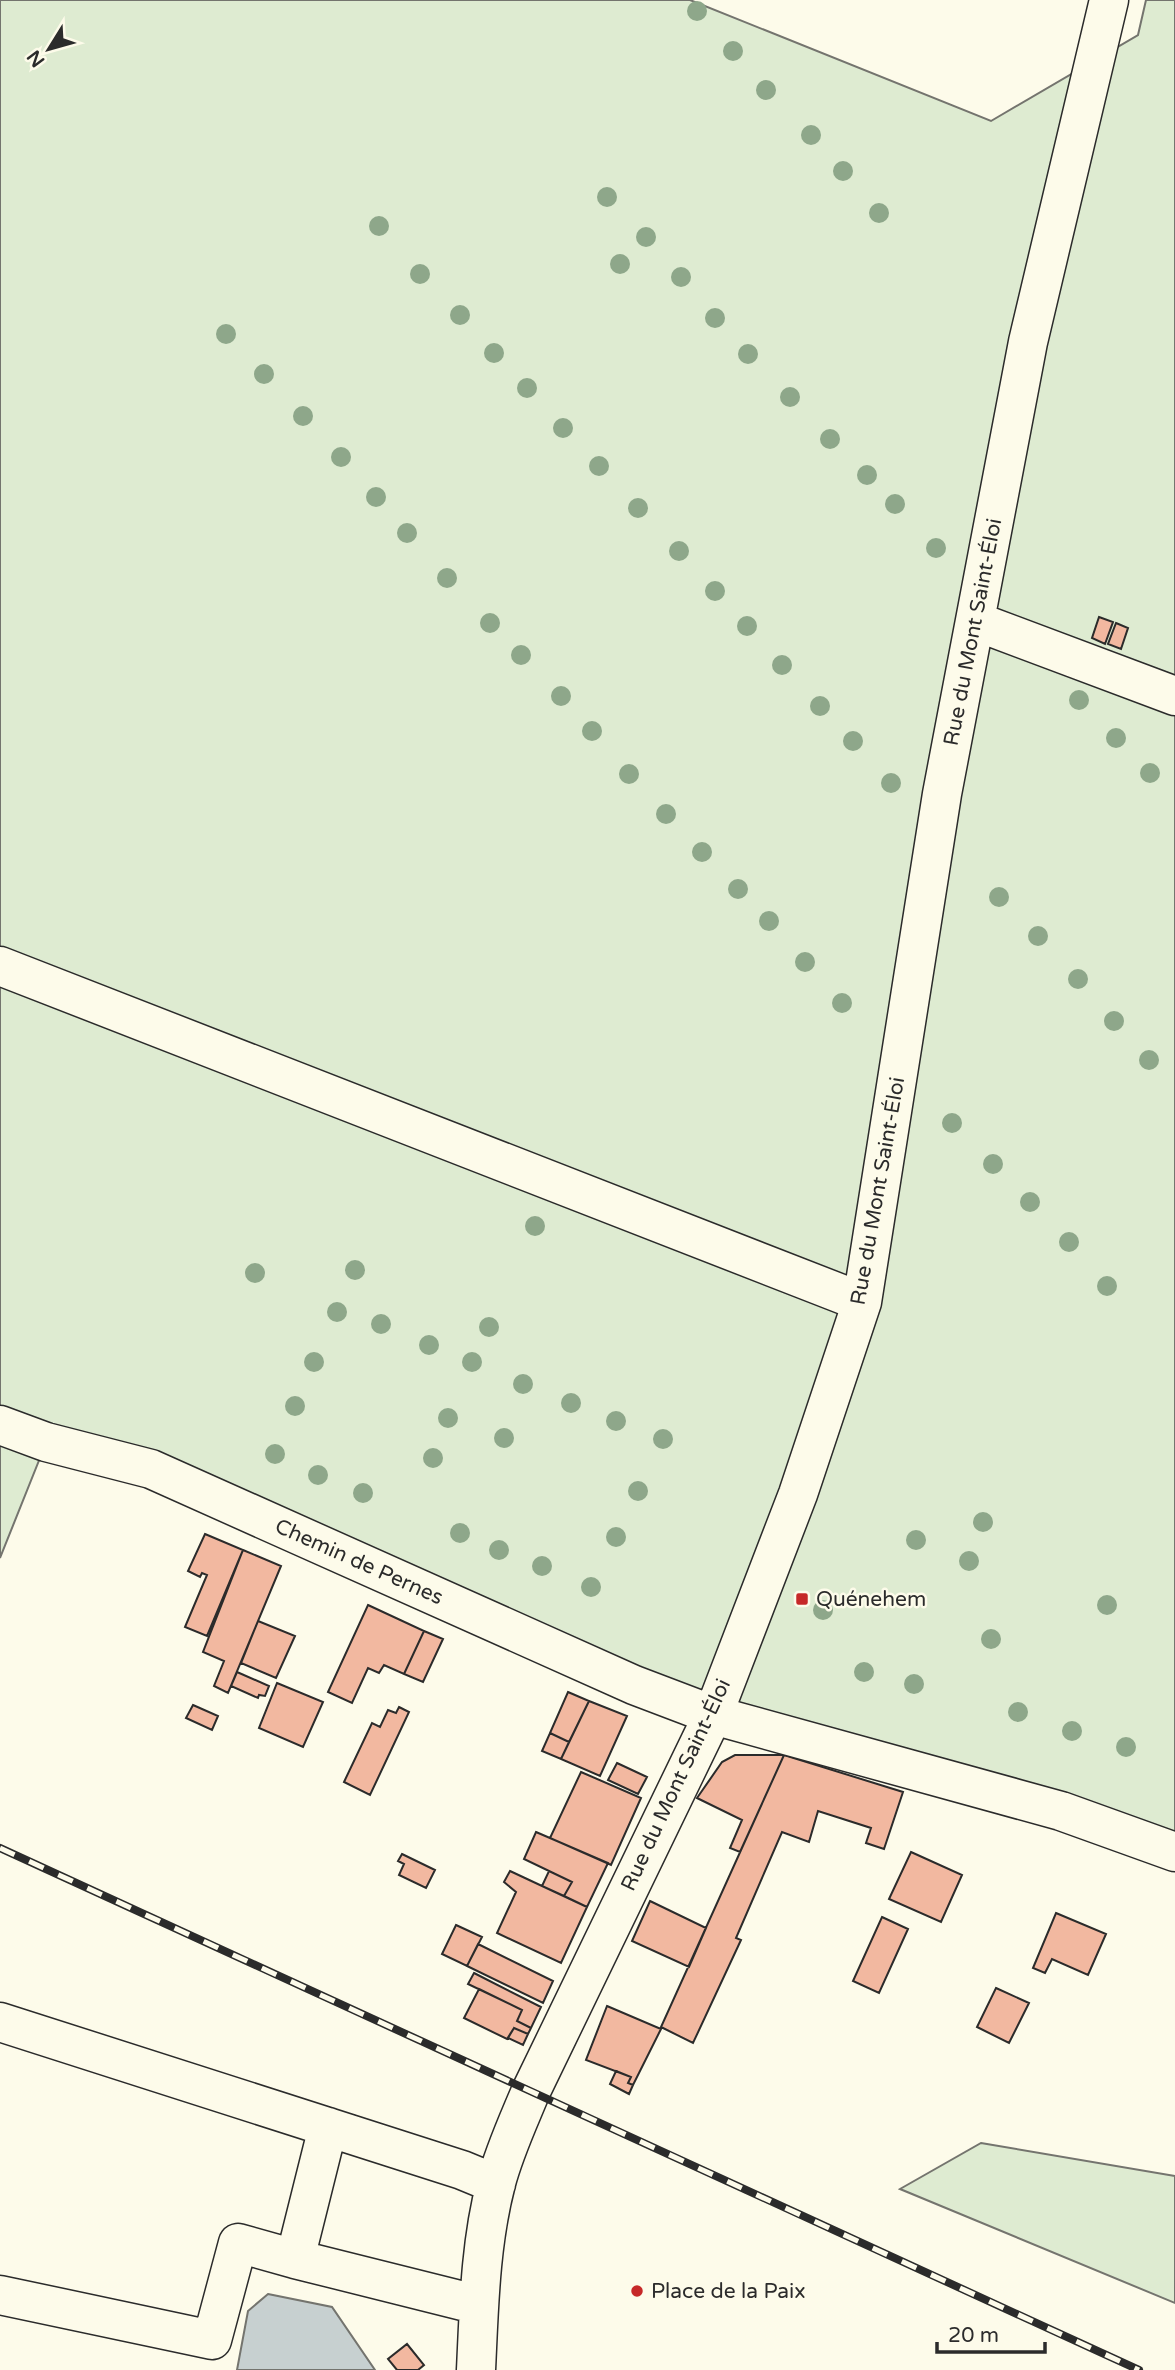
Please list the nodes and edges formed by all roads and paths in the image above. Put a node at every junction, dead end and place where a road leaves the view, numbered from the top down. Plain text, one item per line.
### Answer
1 (1109, 0) edge
2 (975, 621) junction
3 (1175, 696) edge
4 (0, 966) edge
5 (862, 1302) junction
6 (0, 1425) edge
7 (713, 1715) junction
8 (1175, 1852) edge
9 (0, 2022) edge
10 (328, 2127) junction
11 (496, 2184) junction
12 (295, 2259) junction
13 (0, 2295) edge
14 (479, 2305) junction
15 (197, 2354) edge
16 (476, 2370) edge

1 - 2 street, Rue du Mont Saint-Éloi
2 - 3 street
2 - 5 street, Rue du Mont Saint-Éloi
4 - 5 street
5 - 7 street, Rue du Mont Saint-Éloi
6 - 7 street, Chemin de Pernes
7 - 8 street, Chemin de Pernes
7 - 11 street, Rue du Mont Saint-Éloi
9 - 10 street
10 - 11 street
10 - 12 street
11 - 14 street, Rue du Mont Saint-Éloi
12 - 14 street
12 - 15 street
13 - 15 street
14 - 16 street, Rue du Mont Saint-Éloi

